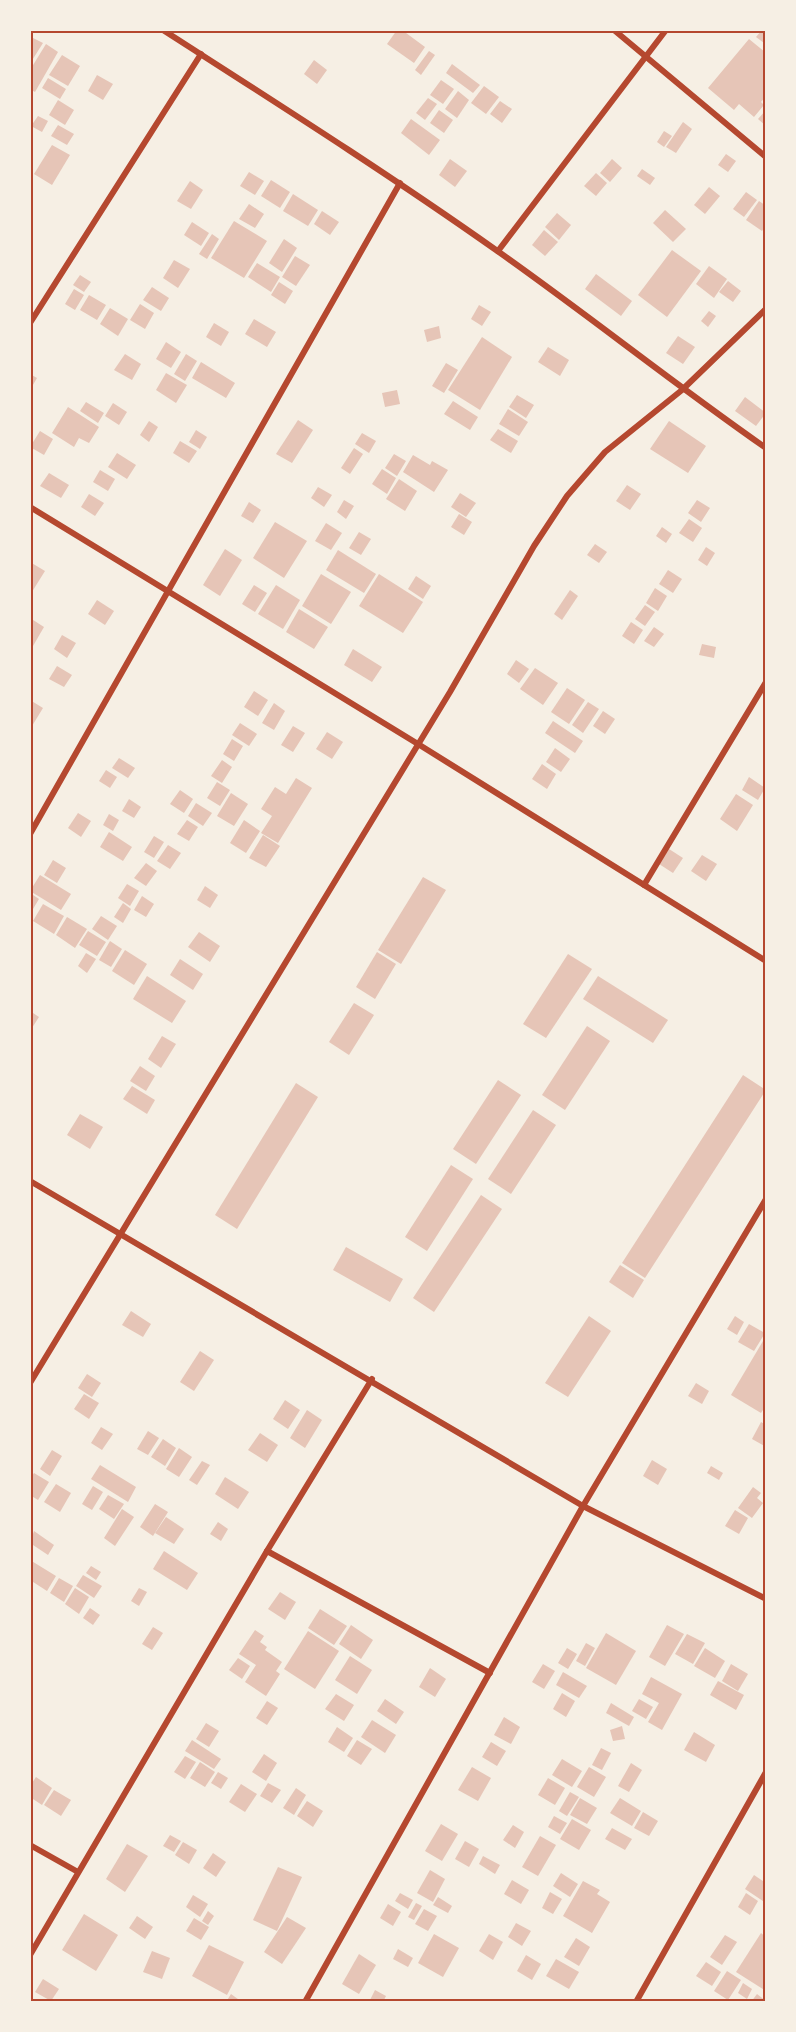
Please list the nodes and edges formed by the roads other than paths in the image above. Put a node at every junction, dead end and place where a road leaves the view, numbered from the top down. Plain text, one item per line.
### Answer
1 (163, 30) edge
2 (614, 30) edge
3 (666, 30) edge
4 (201, 54) junction
5 (647, 55) junction
6 (766, 157) edge
7 (400, 183) junction
8 (498, 251) junction
9 (766, 309) edge
10 (30, 323) edge
11 (682, 390) junction
12 (766, 448) edge
13 (30, 507) edge
14 (167, 592) junction
15 (766, 682) edge
16 (418, 744) junction
17 (30, 834) edge
18 (644, 885) junction
19 (766, 961) edge
20 (30, 1181) edge
21 (766, 1199) edge
22 (120, 1234) junction
23 (372, 1379) junction
24 (30, 1383) edge
25 (584, 1506) junction
26 (267, 1551) junction
27 (766, 1599) edge
28 (490, 1673) junction
29 (766, 1772) edge
30 (30, 1845) edge
31 (78, 1872) junction
32 (30, 1954) edge
33 (305, 2002) edge
34 (636, 2002) edge

1 - 4 street
2 - 5 street
3 - 5 street
4 - 7 street
4 - 10 street
5 - 6 street
5 - 8 street
7 - 8 street
7 - 14 street
8 - 11 street
9 - 11 street
11 - 12 street
11 - 16 street
13 - 14 street
14 - 16 street
14 - 17 street
15 - 18 street
16 - 18 street
16 - 22 street
18 - 19 street
20 - 22 street
21 - 25 street
22 - 23 street
22 - 24 street
23 - 25 street
23 - 26 street
25 - 27 street
25 - 28 street
26 - 28 street
26 - 31 street
28 - 33 street
29 - 34 street
30 - 31 street
31 - 32 street

